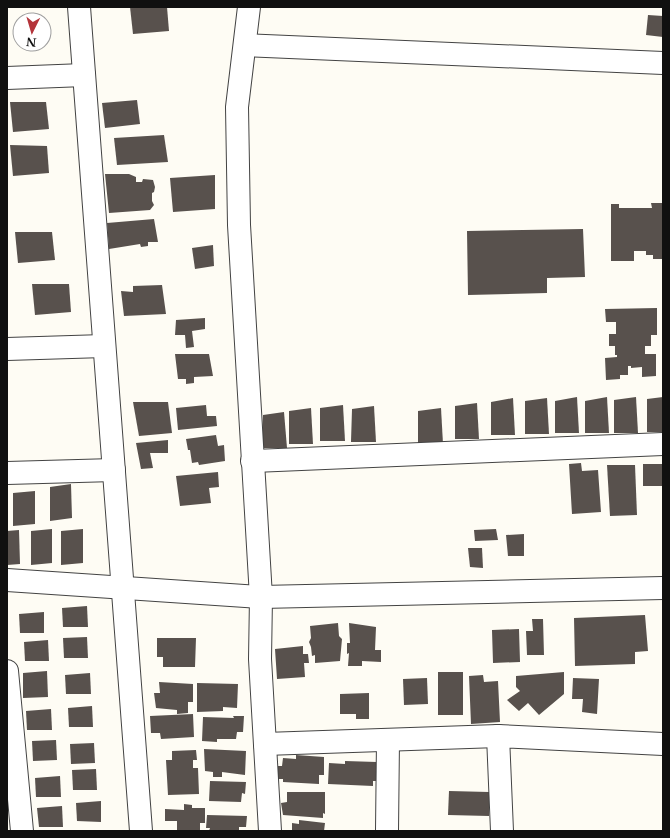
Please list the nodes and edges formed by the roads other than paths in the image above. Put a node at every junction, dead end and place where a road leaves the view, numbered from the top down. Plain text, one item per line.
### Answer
1 (79, 7) edge
2 (249, 7) edge
3 (245, 45) junction
4 (663, 63) edge
5 (84, 75) junction
6 (7, 78) edge
7 (104, 346) junction
8 (7, 348) edge
9 (663, 444) edge
10 (252, 461) junction
11 (114, 470) junction
12 (7, 473) edge
13 (7, 580) edge
14 (663, 588) edge
15 (123, 589) junction
16 (261, 598) junction
17 (7, 671) edge
18 (8, 698) edge
19 (498, 736) junction
20 (388, 740) junction
21 (265, 744) junction
22 (663, 744) edge
23 (7, 830) edge
24 (22, 831) edge
25 (141, 831) edge
26 (270, 831) edge
27 (387, 831) edge
28 (502, 831) edge

1 - 5 street
2 - 3 street
3 - 4 street
3 - 10 street
5 - 6 street
5 - 7 street
7 - 8 street
7 - 11 street
9 - 10 street
10 - 16 street
11 - 12 street
11 - 15 street
13 - 15 street
14 - 16 street
15 - 16 street
15 - 25 street
16 - 21 street
17 - 18 street
18 - 24 street
19 - 20 street
19 - 22 street
19 - 28 street
20 - 21 street
20 - 27 street
21 - 26 street
23 - 24 street

